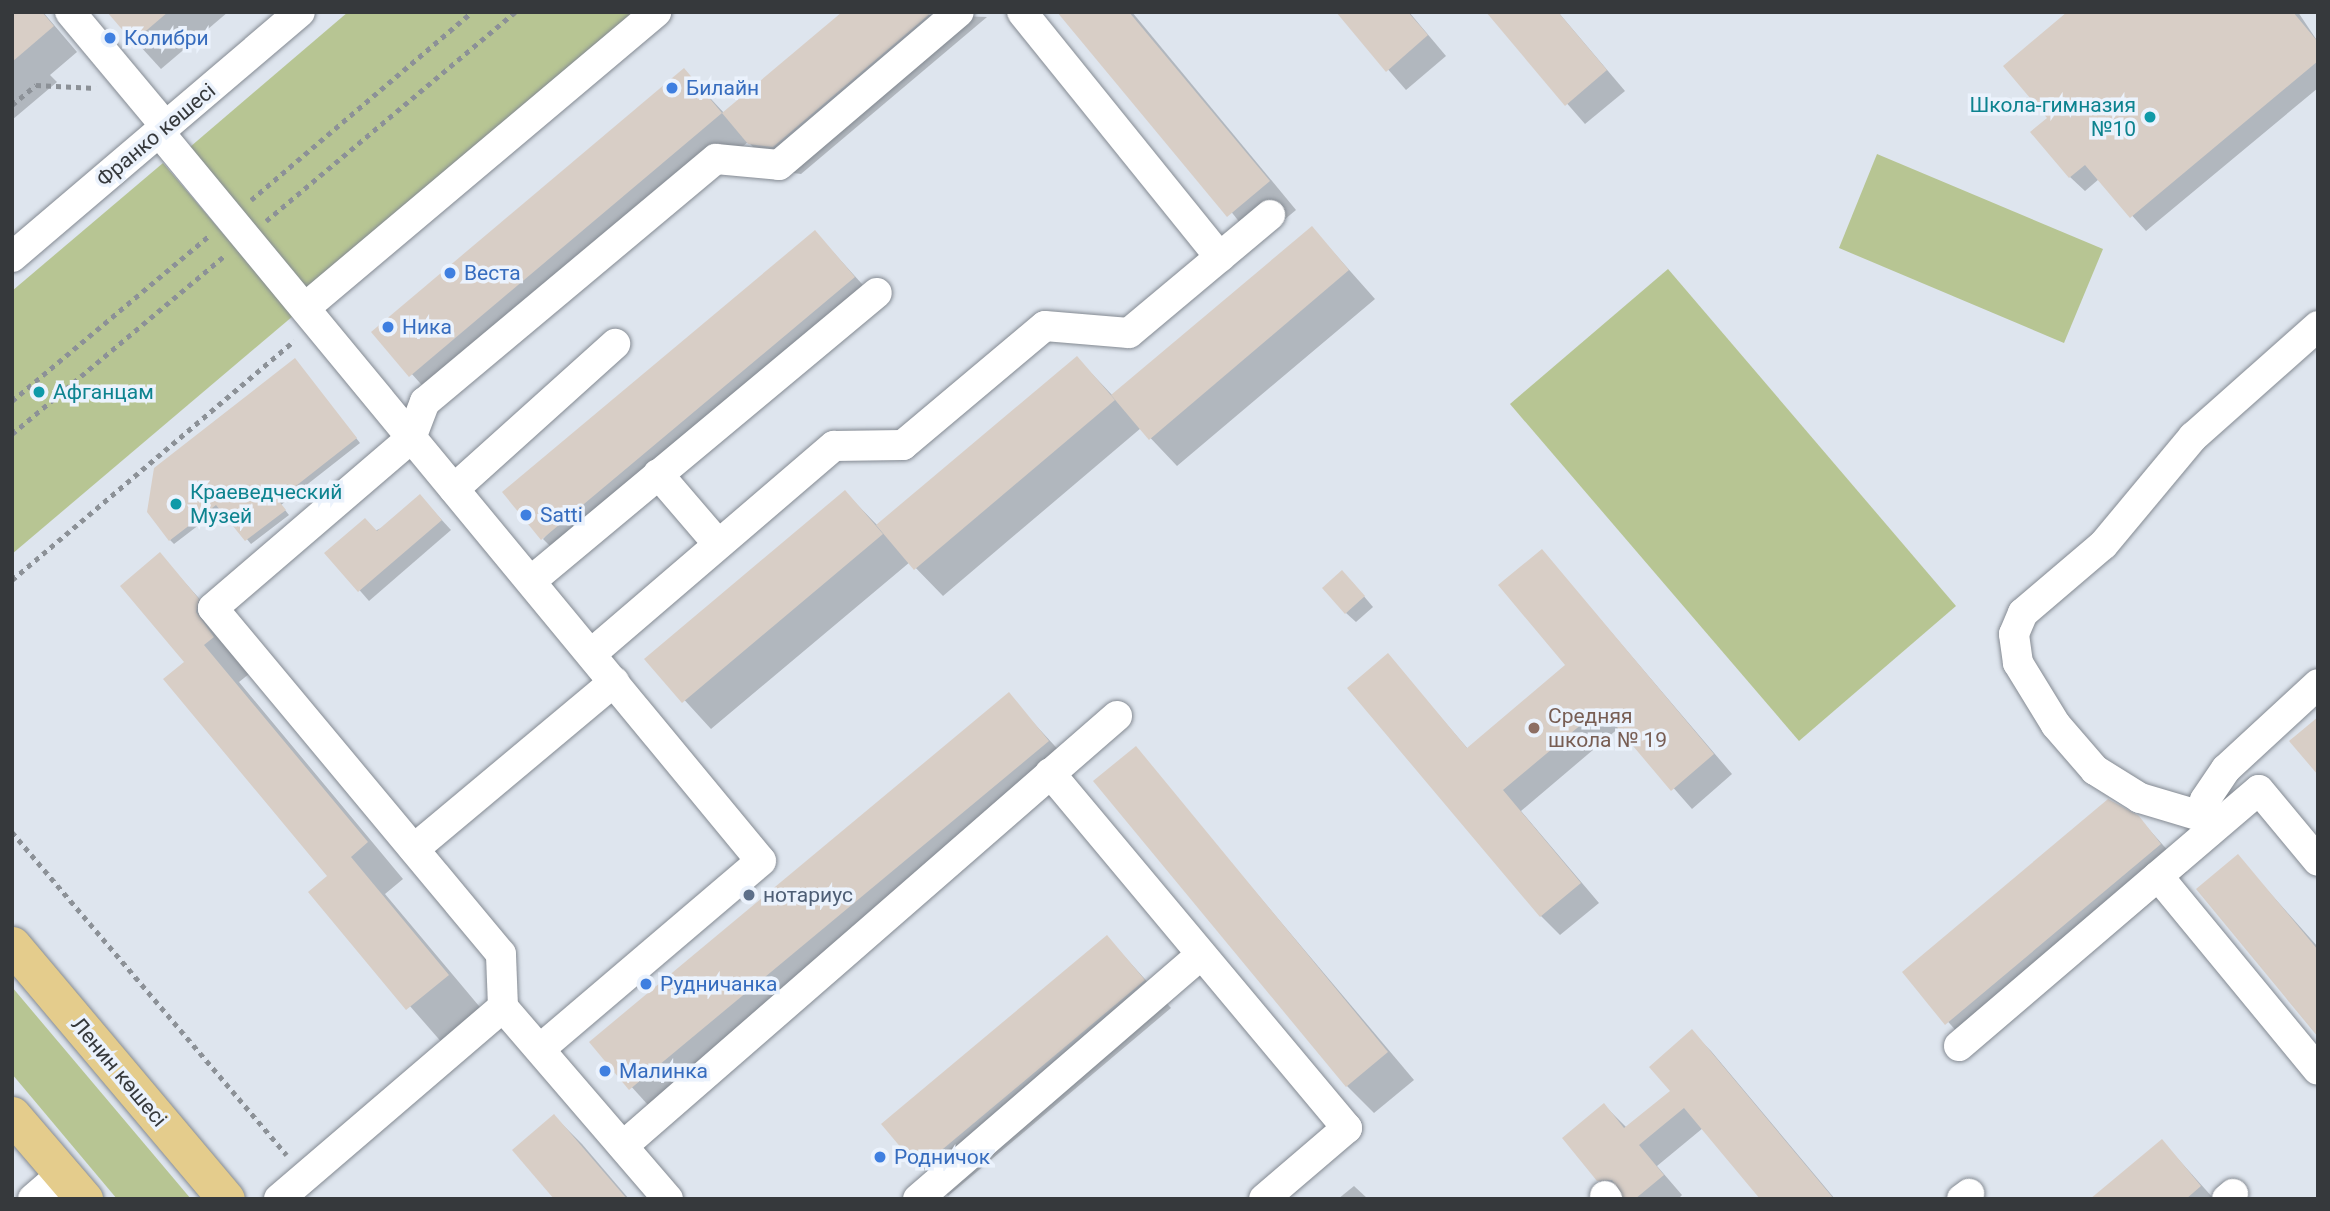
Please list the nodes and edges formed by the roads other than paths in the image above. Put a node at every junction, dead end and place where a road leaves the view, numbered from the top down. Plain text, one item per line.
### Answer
1 (70, 12) edge
2 (300, 12) edge
3 (656, 12) edge
4 (959, 12) edge
5 (1023, 12) edge
6 (163, 130) junction
7 (1270, 215) dead end
8 (12, 257) edge
9 (1220, 257) junction
10 (877, 293) dead end
11 (312, 314) junction
12 (2318, 326) edge
13 (615, 344) dead end
14 (411, 438) junction
15 (658, 474) junction
16 (454, 489) junction
17 (718, 544) junction
18 (531, 581) junction
19 (591, 654) junction
20 (614, 682) junction
21 (2318, 684) edge
22 (1117, 716) dead end
23 (1050, 773) junction
24 (2206, 825) junction
25 (414, 849) junction
26 (2318, 861) edge
27 (2158, 876) junction
28 (12, 945) edge
29 (1201, 955) junction
30 (503, 1007) junction
31 (1959, 1046) dead end
32 (540, 1049) junction
33 (2318, 1070) edge
34 (12, 1115) edge
35 (623, 1146) junction
36 (73, 1186) edge
37 (33, 1199) edge
38 (226, 1199) edge
39 (279, 1199) edge
40 (668, 1199) edge
41 (918, 1199) edge
42 (1264, 1199) edge

1 - 6 street
2 - 6 street, Франко көшесі
3 - 11 street
4 - 14 street
5 - 9 street
6 - 8 street, Франко көшесі
6 - 11 street
7 - 9 street
9 - 17 street
10 - 15 street
11 - 14 street
12 - 24 street
13 - 16 street
14 - 16 street
14 - 25 street
15 - 17 street
15 - 18 street
16 - 18 street
17 - 19 street
18 - 19 street
19 - 20 street
20 - 25 street
20 - 32 street
21 - 24 street
22 - 23 street
23 - 29 street
23 - 35 street
24 - 26 street
24 - 27 street
25 - 30 street
27 - 31 street
27 - 33 street
28 - 38 main road, Ленин көшесі
29 - 41 street
29 - 42 street
30 - 32 street
30 - 39 street
32 - 35 street
34 - 36 main road
35 - 40 street
36 - 37 street

